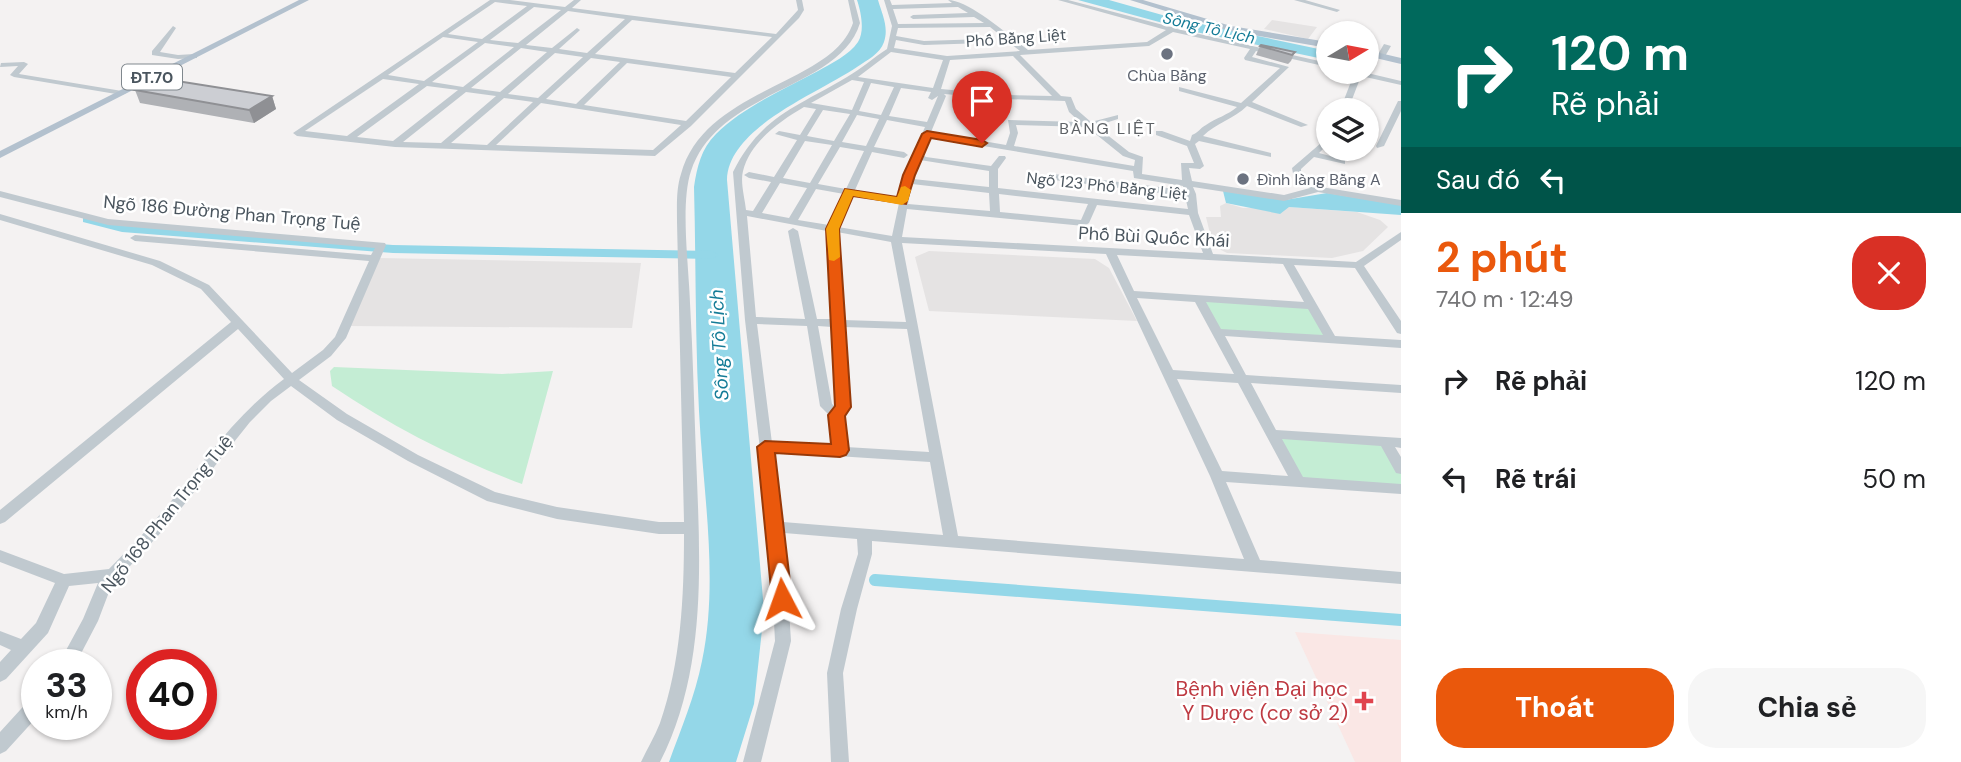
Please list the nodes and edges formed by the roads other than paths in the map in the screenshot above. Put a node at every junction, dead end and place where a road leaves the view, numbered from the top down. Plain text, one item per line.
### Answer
1 (304, 0) edge
2 (495, 0) edge
3 (578, 0) edge
4 (799, 0) edge
5 (851, 0) edge
6 (951, 0) edge
7 (1060, 0) edge
8 (1134, 0) edge
9 (1297, 0) edge
10 (888, 3) edge
11 (533, 5) junction
12 (960, 5) junction
13 (907, 7) junction
14 (567, 9) junction
15 (1337, 10) dead end
16 (978, 15) junction
17 (913, 17) junction
18 (631, 18) junction
19 (1189, 19) junction
20 (992, 25) junction
21 (895, 26) junction
22 (919, 26) junction
23 (938, 26) junction
24 (966, 26) junction
25 (173, 28) dead end
26 (577, 30) dead end
27 (1174, 30) junction
28 (442, 35) junction
29 (777, 36) junction
30 (894, 38) junction
31 (485, 41) junction
32 (984, 41) junction
33 (1316, 43) edge
34 (957, 44) junction
35 (520, 46) junction
36 (1387, 46) dead end
37 (1254, 48) junction
38 (890, 50) junction
39 (553, 51) junction
40 (1014, 52) junction
41 (1026, 52) junction
42 (998, 54) junction
43 (589, 55) junction
44 (194, 56) junction
45 (1381, 56) joint
46 (947, 58) junction
47 (625, 61) junction
48 (1401, 61) edge
49 (1316, 62) edge
50 (1, 65) edge
51 (1285, 67) joint
52 (380, 76) junction
53 (737, 76) junction
54 (851, 78) junction
55 (1379, 78) edge
56 (867, 80) junction
57 (1270, 80) joint
58 (1401, 83) edge
59 (427, 84) junction
60 (899, 85) junction
61 (464, 89) junction
62 (1182, 89) dead end
63 (122, 93) junction
64 (934, 94) junction
65 (501, 95) junction
66 (1059, 97) junction
67 (539, 101) junction
68 (1401, 103) edge
69 (803, 104) junction
70 (1245, 105) junction
71 (578, 107) junction
72 (820, 108) junction
73 (854, 114) junction
74 (1115, 117) dead end
75 (885, 118) junction
76 (688, 124) junction
77 (1090, 125) junction
78 (1304, 125) dead end
79 (928, 130) junction
80 (1159, 133) dead end
81 (779, 134) dead end
82 (803, 138) junction
83 (349, 139) junction
84 (1193, 141) junction
85 (395, 144) junction
86 (837, 144) junction
87 (443, 146) junction
88 (1380, 146) dead end
89 (489, 147) junction
90 (1009, 148) junction
91 (871, 150) junction
92 (986, 150) dead end
93 (1316, 151) edge
94 (1045, 154) junction
95 (1313, 154) junction
96 (0, 155) edge
97 (904, 155) dead end
98 (918, 155) junction
99 (1268, 155) dead end
100 (1002, 158) dead end
101 (1342, 162) dead end
102 (1045, 166) dead end
103 (993, 169) junction
104 (1137, 169) junction
105 (749, 175) dead end
106 (1054, 177) dead end
107 (777, 178) junction
108 (907, 181) junction
109 (1188, 183) junction
110 (815, 185) junction
111 (955, 187) junction
112 (1318, 189) junction
113 (992, 190) junction
114 (849, 192) junction
115 (0, 194) edge
116 (1191, 194) junction
117 (1093, 203) junction
118 (1401, 203) edge
119 (902, 204) junction
120 (740, 212) junction
121 (1193, 212) junction
122 (955, 213) junction
123 (756, 215) junction
124 (995, 216) junction
125 (0, 218) edge
126 (792, 226) junction
127 (832, 229) junction
128 (170, 233) junction
129 (1401, 235) edge
130 (135, 238) dead end
131 (896, 240) junction
132 (379, 252) junction
133 (1110, 252) junction
134 (1209, 257) junction
135 (1287, 262) junction
136 (1358, 265) junction
137 (1131, 295) junction
138 (1199, 299) junction
139 (1312, 306) junction
140 (751, 320) junction
141 (239, 322) junction
142 (812, 323) junction
143 (837, 324) junction
144 (913, 326) junction
145 (1401, 330) edge
146 (1217, 332) junction
147 (1331, 340) junction
148 (1401, 345) edge
149 (1168, 374) junction
150 (1243, 379) junction
151 (292, 380) junction
152 (1401, 389) edge
153 (837, 415) junction
154 (1273, 435) junction
155 (1385, 443) junction
156 (1401, 443) edge
157 (765, 447) junction
158 (840, 450) junction
159 (935, 457) junction
160 (1401, 469) edge
161 (1217, 476) junction
162 (1299, 483) junction
163 (1401, 489) edge
164 (0, 518) edge
165 (776, 527) junction
166 (691, 528) junction
167 (864, 533) junction
168 (952, 542) junction
169 (0, 556) edge
170 (1255, 567) junction
171 (113, 575) junction
172 (1401, 578) edge
173 (64, 580) junction
174 (0, 638) edge
175 (24, 648) junction
176 (75, 649) edge
177 (0, 674) edge
178 (21, 722) edge
179 (0, 746) edge
180 (650, 762) edge
181 (752, 762) edge
182 (840, 762) edge

1 - 44 main road, ĐT.70
2 - 11 street
2 - 28 street
3 - 14 street
4 - 29 street
5 - 166 street
6 - 12 street
7 - 27 street
8 - 19 main road
9 - 15 street
10 - 13 street
10 - 21 street
11 - 14 street
11 - 31 street
12 - 13 street
12 - 16 street
13 - 17 street
14 - 18 street
14 - 35 street
16 - 17 street
16 - 20 street
17 - 22 street
18 - 29 street
18 - 43 street
19 - 27 street, Phố Bằng Liệt
19 - 33 main road
20 - 24 street
20 - 41 street
21 - 22 street
21 - 30 street
22 - 23 street
23 - 24 street
23 - 34 street
24 - 32 street
25 - 44 street
26 - 39 street
27 - 37 street
27 - 41 street, Phố Bằng Liệt
28 - 31 street
28 - 52 street
29 - 53 street
30 - 34 street
30 - 38 street
31 - 35 street
31 - 59 street
32 - 34 street
32 - 42 street
35 - 39 street
35 - 61 street
36 - 45 street
37 - 49 street
37 - 51 street
38 - 46 street
38 - 54 street
39 - 43 street
39 - 65 street
40 - 41 street, Phố Bằng Liệt
40 - 42 street, Phố Bằng Liệt
40 - 66 street
42 - 46 street, Phố Bằng Liệt
43 - 47 street
43 - 67 street
44 - 63 main road, ĐT.70
45 - 48 main road
46 - 64 street, Phố Bằng Liệt
47 - 53 street
47 - 71 street
50 - 63 street
51 - 57 street
52 - 59 street
52 - 83 street
53 - 76 street
54 - 56 street
54 - 69 street
55 - 58 street
56 - 60 street
56 - 73 street
57 - 70 street
59 - 61 street
59 - 83 street
60 - 64 street
60 - 75 street
61 - 65 street
61 - 85 street
62 - 70 street
63 - 96 main road, ĐT.70
64 - 66 street
64 - 79 street, Phố Bằng Liệt
65 - 67 street
65 - 87 street
66 - 77 street
67 - 71 street
67 - 89 street
68 - 88 street
69 - 72 street
69 - 120 street
70 - 78 street
70 - 84 street
71 - 76 street
72 - 73 street
72 - 82 street
73 - 75 street
73 - 86 street
74 - 77 street
75 - 79 street
75 - 91 street
76 - 89 street
77 - 90 street
77 - 104 street
79 - 90 street
79 - 98 street, Phố Bằng Liệt
80 - 84 street
81 - 82 street
82 - 86 street
82 - 107 street
83 - 85 street
84 - 99 street
84 - 109 street
85 - 87 street
86 - 91 street
86 - 110 street
87 - 89 street
90 - 92 street
90 - 94 street
91 - 97 street
91 - 114 street
93 - 95 street
94 - 102 street
94 - 104 street
95 - 101 street
95 - 112 street
98 - 103 street
98 - 108 street, Phố Bằng Liệt
100 - 103 street
103 - 113 street
104 - 109 street
105 - 107 street
106 - 116 street
107 - 110 street
107 - 123 street
108 - 111 street, Ngõ 123 Phố Bằng Liệt
108 - 119 street, Phố Bằng Liệt
109 - 112 street
109 - 116 street, Ngõ 123 Phố Bằng Liệt
110 - 114 street
110 - 126 street
111 - 113 street, Ngõ 123 Phố Bằng Liệt
111 - 122 street
112 - 118 street
113 - 117 street, Ngõ 123 Phố Bằng Liệt
113 - 124 street
114 - 119 street
114 - 127 street
115 - 128 street, Ngõ 186 Đường Phan Trọng Tuệ
116 - 121 street, Ngõ 123 Phố Bằng Liệt
117 - 121 street, Ngõ 123 Phố Bằng Liệt
117 - 124 street
119 - 122 street
119 - 131 street, Phố Bằng Liệt
120 - 123 street, Phố Bùi Quốc Khái
120 - 140 street
121 - 134 street
122 - 124 street
123 - 126 street, Phố Bùi Quốc Khái
125 - 141 street
126 - 127 street, Phố Bùi Quốc Khái
126 - 142 street
127 - 131 street, Phố Bùi Quốc Khái
127 - 143 street
128 - 130 street
128 - 132 street
128 - 132 street, Ngõ 186 Đường Phan Trọng Tuệ
129 - 136 street
131 - 133 street, Phố Bùi Quốc Khái
131 - 144 street, Phố Bằng Liệt
132 - 151 street
133 - 134 street, Phố Bùi Quốc Khái
133 - 137 street
134 - 135 street, Phố Bùi Quốc Khái
135 - 136 street, Phố Bùi Quốc Khái
135 - 139 street
136 - 145 street
137 - 138 street
137 - 149 street
138 - 139 street
138 - 146 street
139 - 147 street
140 - 142 street
140 - 157 street
141 - 151 street
141 - 164 street
142 - 143 street
142 - 153 street
143 - 144 street
143 - 153 street
144 - 159 street, Phố Bằng Liệt
146 - 147 street
146 - 150 street
147 - 148 street
149 - 150 street
149 - 161 street
150 - 152 street
150 - 154 street
151 - 166 street
151 - 171 street, Ngõ 168 Phan Trọng Tuệ
153 - 158 street
154 - 155 street
154 - 162 street
155 - 156 street
155 - 160 street
157 - 158 street
157 - 165 street
158 - 159 street
159 - 168 street, Phố Bằng Liệt
161 - 162 street
161 - 170 street
162 - 163 street
165 - 167 street
165 - 181 street
166 - 180 street
167 - 168 street
167 - 182 street
168 - 170 street
169 - 173 street
170 - 172 street
171 - 173 street
171 - 176 street, Ngõ 168 Phan Trọng Tuệ
173 - 175 street
174 - 175 street
175 - 177 street
178 - 179 street

